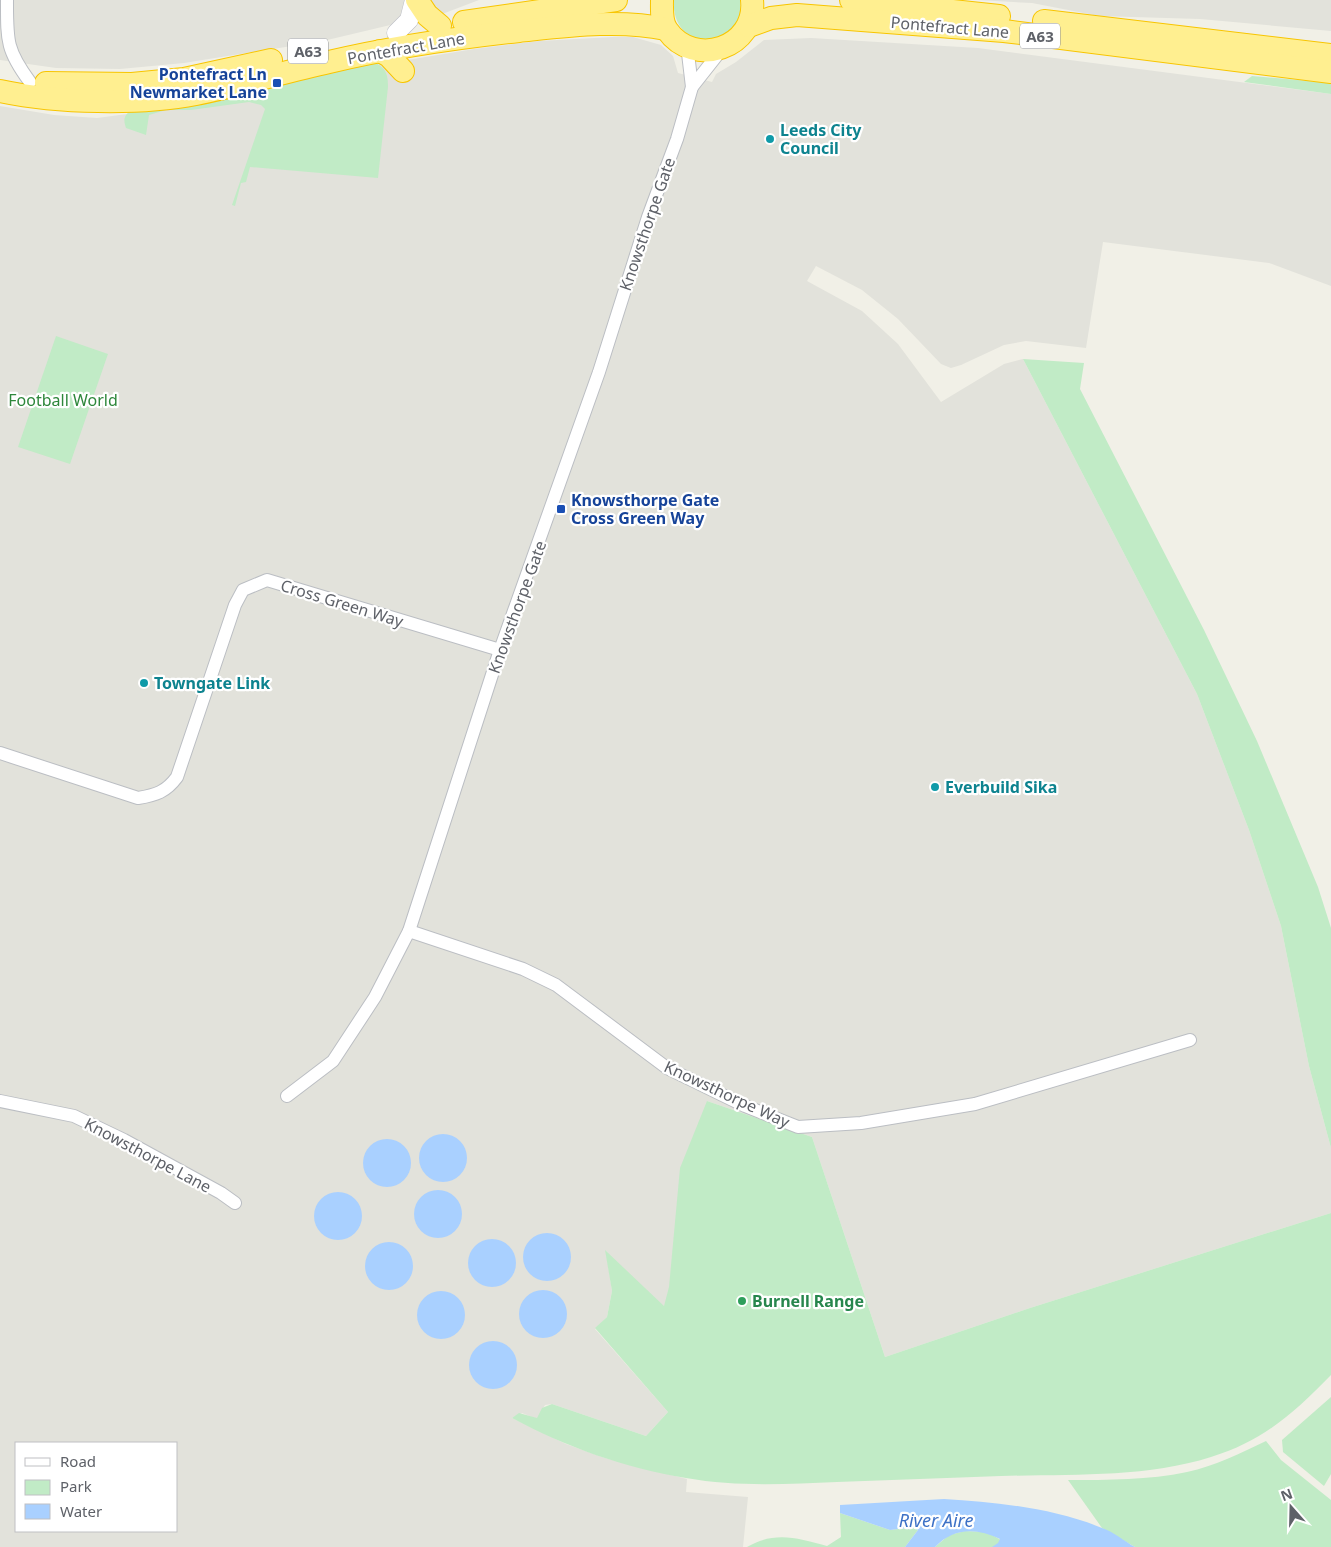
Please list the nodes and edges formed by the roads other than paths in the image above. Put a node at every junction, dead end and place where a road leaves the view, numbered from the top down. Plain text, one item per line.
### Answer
1 (8, 0) edge
2 (415, 0) edge
3 (616, 0) edge
4 (662, 0) edge
5 (752, 0) edge
6 (851, 0) edge
7 (890, 2) edge
8 (440, 26) junction
9 (749, 26) junction
10 (666, 29) junction
11 (396, 33) junction
12 (687, 45) junction
13 (723, 48) junction
14 (380, 51) junction
15 (1331, 55) edge
16 (403, 71) dead end
17 (1331, 72) edge
18 (0, 77) edge
19 (30, 82) junction
20 (692, 86) junction
21 (0, 91) edge
22 (500, 650) junction
23 (0, 753) edge
24 (409, 931) junction
25 (1190, 1040) dead end
26 (287, 1096) dead end
27 (0, 1100) edge
28 (234, 1203) dead end

1 - 19 street
2 - 8 highway
2 - 11 street
3 - 8 highway, Pontefract Lane / A63
4 - 10 highway
5 - 9 highway
6 - 7 highway, Pontefract Lane / A63
7 - 15 highway, Pontefract Lane / A63
8 - 11 highway, Pontefract Lane / A63
9 - 13 highway, A63
9 - 17 highway, Pontefract Lane / A63
10 - 12 highway, A63
10 - 14 highway, Pontefract Lane / A63
11 - 19 highway, Pontefract Lane / A63
12 - 13 highway, A63
12 - 20 street, Knowsthorpe Gate
13 - 20 street, Knowsthorpe Gate
14 - 16 highway
14 - 21 highway, Pontefract Lane / A63
18 - 19 highway, Pontefract Lane / A63
20 - 22 street, Knowsthorpe Gate
22 - 23 street, Cross Green Way
22 - 24 street, Knowsthorpe Gate
24 - 25 street, Knowsthorpe Way
24 - 26 street, Knowsthorpe Gate
27 - 28 street, Knowsthorpe Lane

